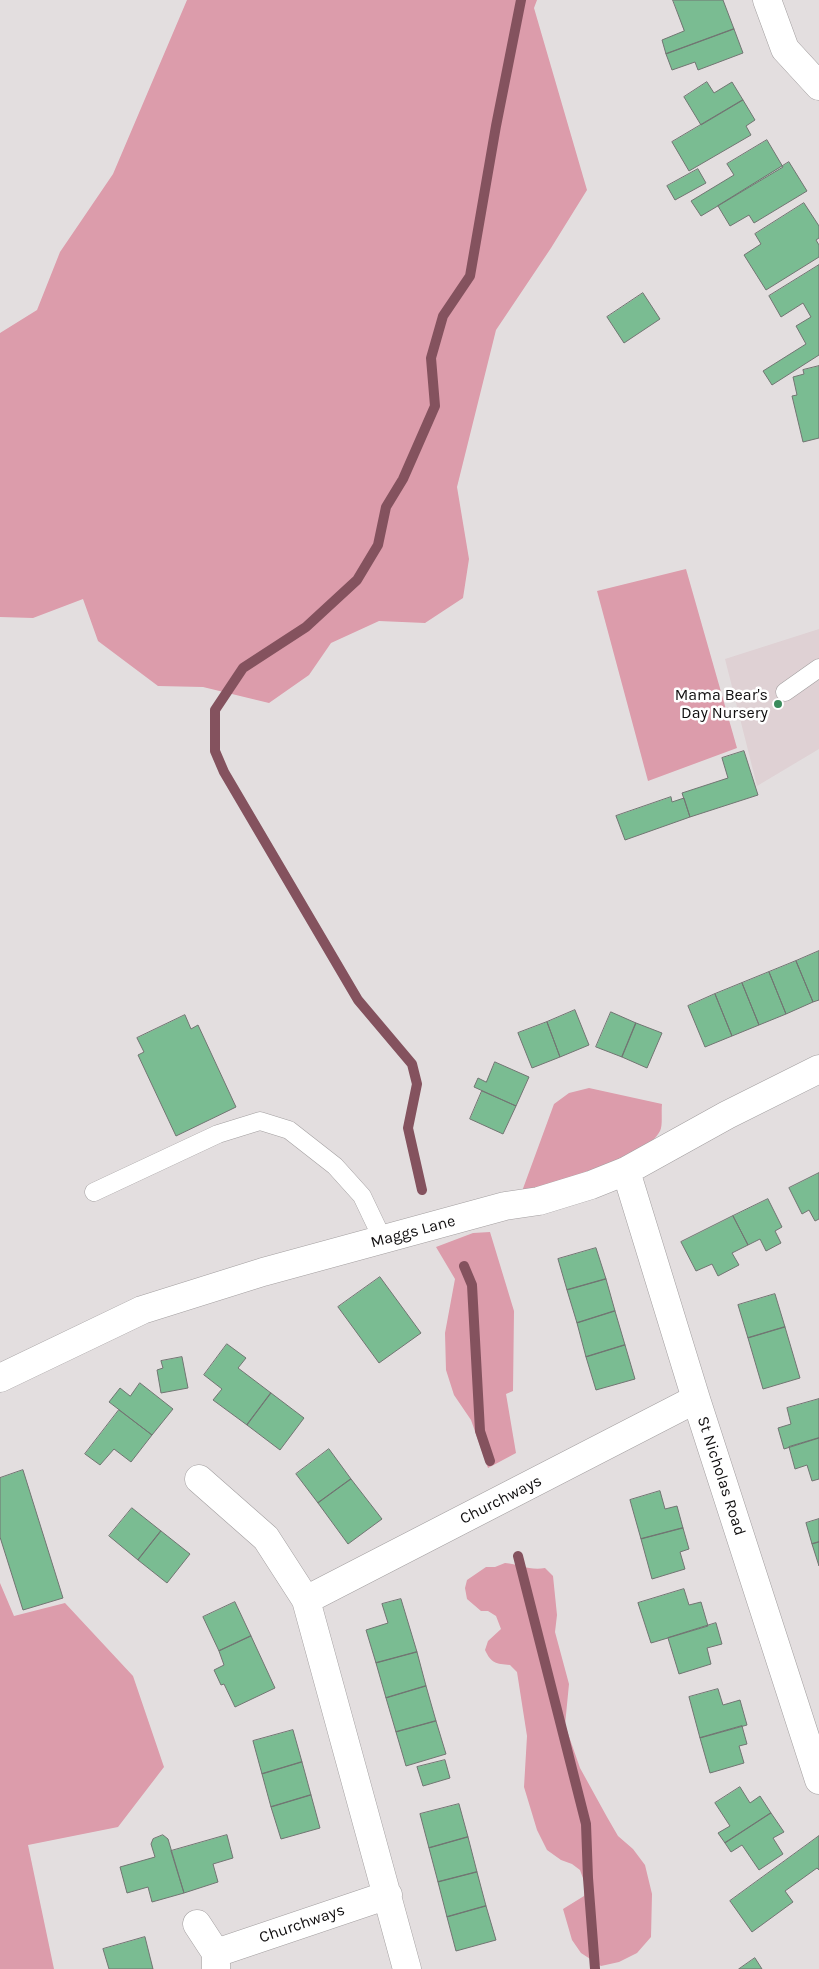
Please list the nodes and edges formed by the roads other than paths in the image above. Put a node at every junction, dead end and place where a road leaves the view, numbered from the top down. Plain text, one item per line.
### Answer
1 (766, 0) edge
2 (819, 86) edge
3 (819, 668) edge
4 (786, 692) dead end
5 (819, 1069) edge
6 (626, 1171) junction
7 (94, 1192) dead end
8 (383, 1240) junction
9 (0, 1378) edge
10 (696, 1399) junction
11 (199, 1479) dead end
12 (306, 1600) junction
13 (819, 1780) edge
14 (388, 1895) junction
15 (197, 1924) dead end
16 (216, 1961) edge
17 (407, 1969) edge

1 - 2 street
3 - 4 lane
5 - 6 street, Maggs Lane
6 - 8 street, Maggs Lane
6 - 10 street, St Nicholas Road
7 - 8 lane
8 - 9 street, Maggs Lane
10 - 12 street, Churchways
10 - 13 street, St Nicholas Road
11 - 12 street
12 - 14 street
14 - 16 street, Churchways
14 - 17 street
15 - 16 street, Churchways

